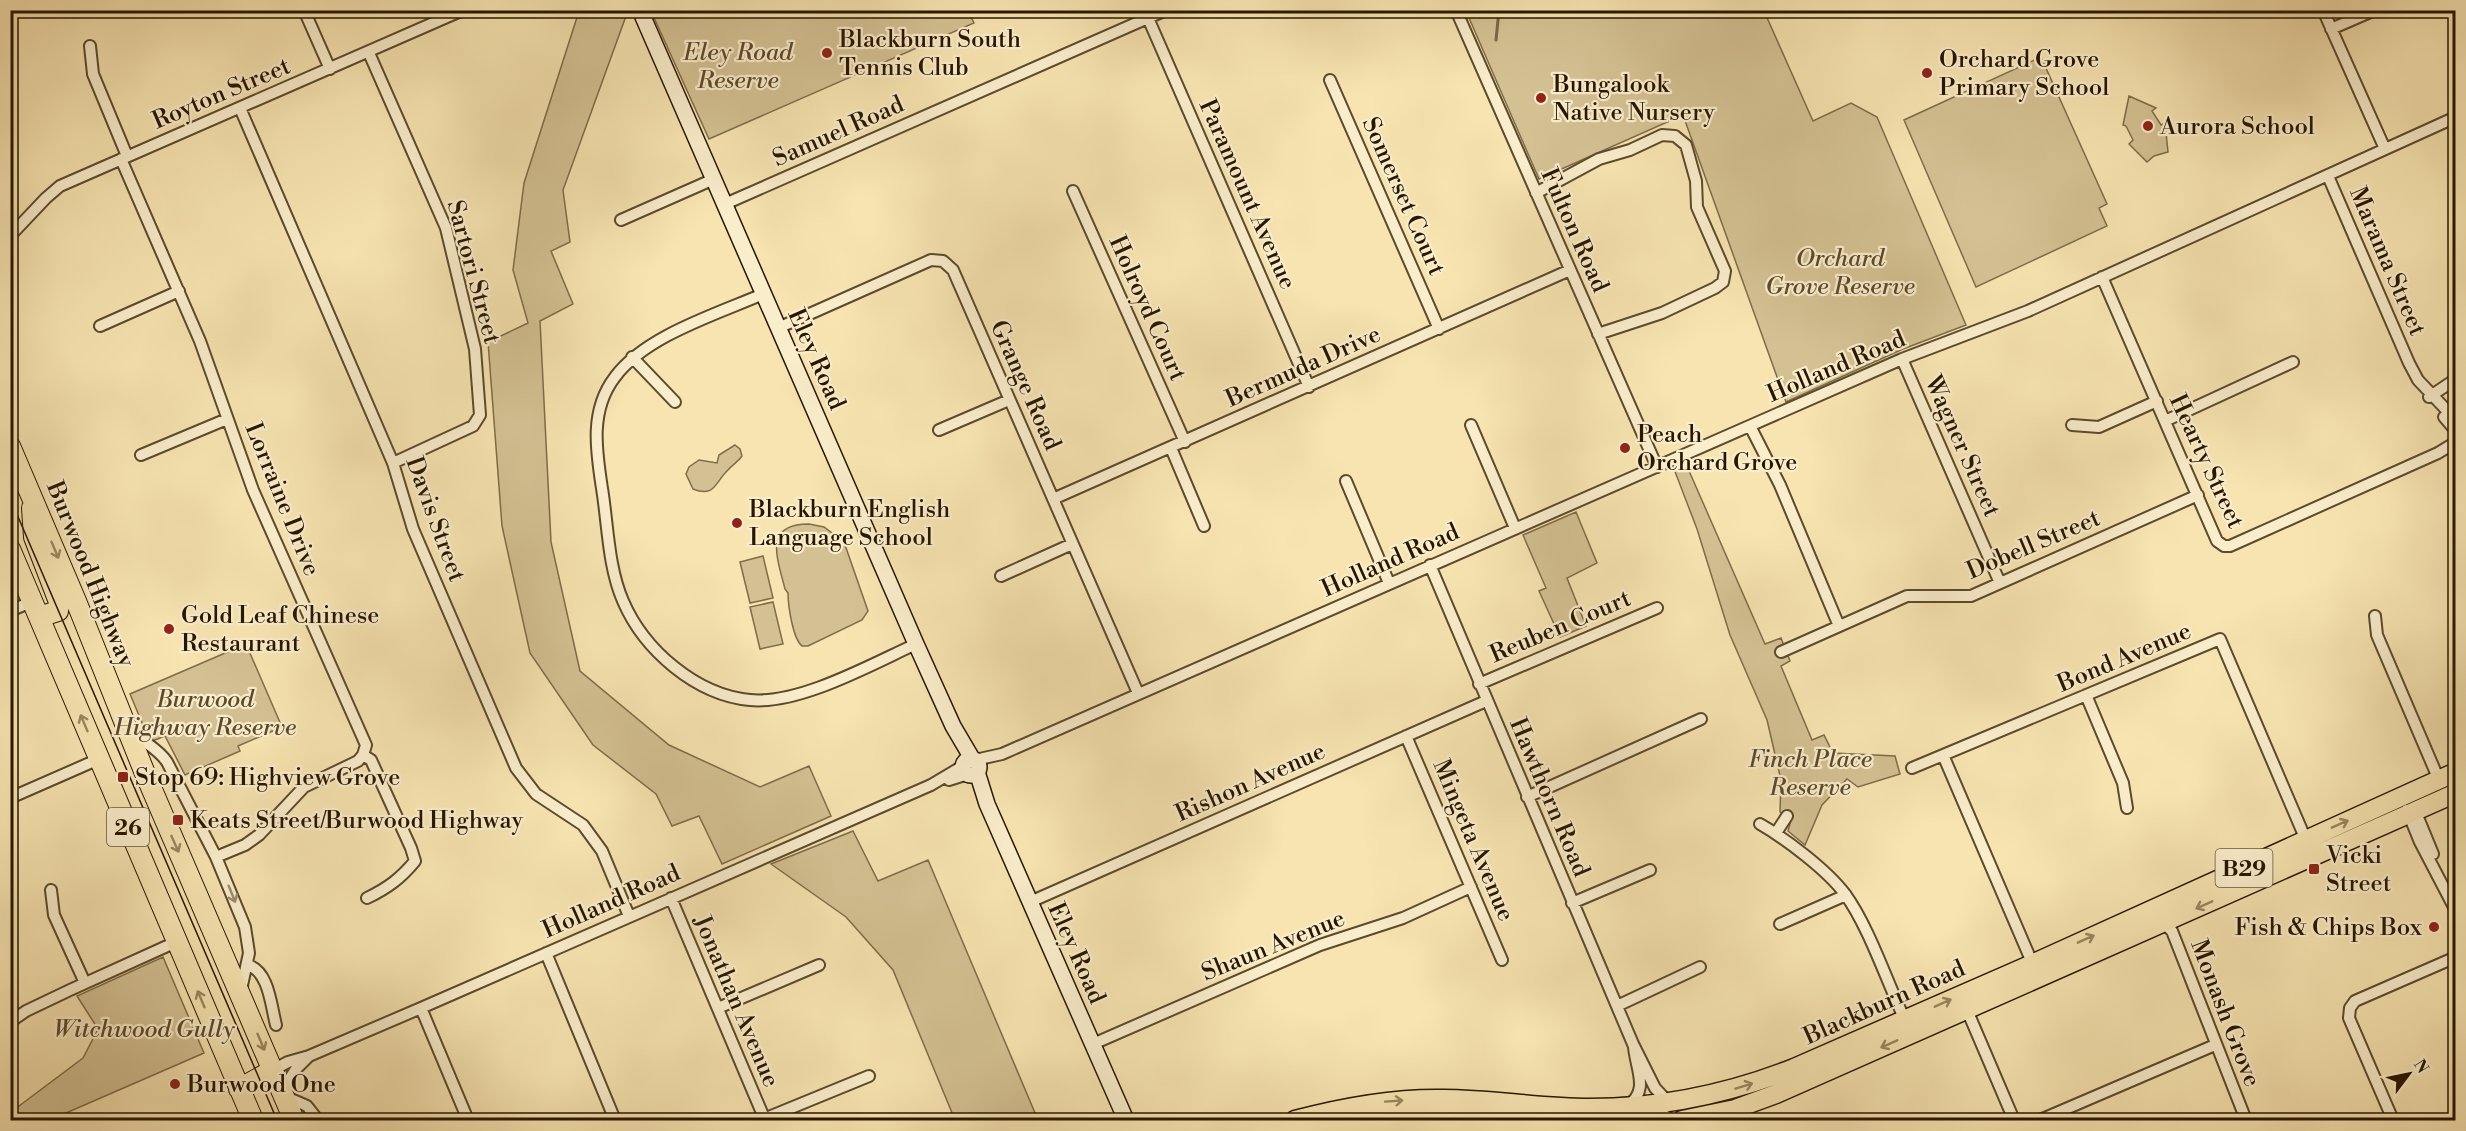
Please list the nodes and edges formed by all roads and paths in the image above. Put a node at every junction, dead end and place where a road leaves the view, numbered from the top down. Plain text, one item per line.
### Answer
1 (304, 10) edge
2 (463, 10) edge
3 (640, 10) edge
4 (1166, 10) edge
5 (1456, 10) edge
6 (2323, 10) edge
7 (2375, 10) edge
8 (1148, 18) junction
9 (2331, 29) junction
10 (90, 46) dead end
11 (369, 52) junction
12 (330, 69) junction
13 (1330, 80) dead end
14 (240, 108) junction
15 (2456, 117) edge
16 (2385, 149) junction
17 (124, 157) junction
18 (2328, 176) junction
19 (714, 179) junction
20 (1073, 191) dead end
21 (1536, 193) junction
22 (725, 204) junction
23 (621, 220) dead end
24 (10, 236) edge
25 (1570, 270) junction
26 (2102, 276) junction
27 (179, 291) junction
28 (764, 294) junction
29 (100, 326) dead end
30 (778, 328) junction
31 (1439, 329) junction
32 (1598, 334) junction
33 (632, 357) junction
34 (1902, 359) junction
35 (2293, 362) dead end
36 (2456, 378) edge
37 (1309, 387) junction
38 (2431, 394) junction
39 (1009, 400) junction
40 (2157, 401) junction
41 (675, 402) dead end
42 (227, 419) junction
43 (2456, 420) edge
44 (2165, 421) junction
45 (1471, 425) dead end
46 (2072, 425) dead end
47 (1750, 426) junction
48 (939, 430) dead end
49 (2456, 431) edge
50 (1185, 442) junction
51 (2456, 442) edge
52 (10, 446) edge
53 (1171, 448) junction
54 (2456, 448) edge
55 (2438, 453) junction
56 (141, 455) dead end
57 (393, 463) junction
58 (1657, 466) junction
59 (1346, 481) dead end
60 (2198, 495) junction
61 (32, 497) junction
62 (1053, 500) junction
63 (1204, 526) dead end
64 (1515, 528) junction
65 (1072, 544) junction
66 (10, 549) edge
67 (1430, 565) junction
68 (1001, 576) dead end
69 (1389, 583) junction
70 (2000, 583) junction
71 (1657, 608) dead end
72 (36, 609) junction
73 (10, 611) edge
74 (2374, 616) dead end
75 (1839, 626) junction
76 (916, 644) junction
77 (1781, 652) dead end
78 (1479, 684) junction
79 (1138, 693) junction
80 (2086, 695) junction
81 (1486, 701) junction
82 (1701, 719) dead end
83 (124, 723) junction
84 (1406, 736) junction
85 (363, 755) junction
86 (1943, 755) junction
87 (99, 759) junction
88 (971, 768) junction
89 (1912, 768) dead end
90 (2456, 772) edge
91 (2439, 780) junction
92 (2456, 793) edge
93 (2405, 795) junction
94 (1527, 797) junction
95 (10, 798) edge
96 (2127, 807) dead end
97 (2412, 813) junction
98 (1787, 816) dead end
99 (1760, 824) dead end
100 (1776, 833) junction
101 (2306, 840) junction
102 (216, 857) junction
103 (1650, 870) dead end
104 (1471, 887) junction
105 (51, 890) dead end
106 (1846, 895) junction
107 (368, 898) dead end
108 (671, 898) junction
109 (1030, 902) junction
110 (1572, 903) junction
111 (2456, 910) edge
112 (629, 916) junction
113 (2163, 923) junction
114 (1780, 924) dead end
115 (176, 942) junction
116 (546, 952) junction
117 (2456, 957) edge
118 (1502, 960) dead end
119 (247, 964) junction
120 (819, 965) dead end
121 (1700, 967) dead end
122 (2035, 971) junction
123 (85, 983) junction
124 (241, 993) junction
125 (1617, 1006) junction
126 (420, 1008) junction
127 (718, 1008) junction
128 (1967, 1010) junction
129 (1905, 1020) junction
130 (10, 1022) edge
131 (276, 1025) dead end
132 (1093, 1044) junction
133 (1633, 1044) junction
134 (2215, 1045) junction
135 (309, 1056) junction
136 (273, 1070) junction
137 (869, 1076) dead end
138 (239, 1089) junction
139 (283, 1094) junction
140 (1532, 1105) junction
141 (1624, 1107) junction
142 (1665, 1112) edge
143 (253, 1120) edge
144 (294, 1120) edge
145 (318, 1120) edge
146 (468, 1120) edge
147 (615, 1120) edge
148 (764, 1120) edge
149 (1126, 1120) edge
150 (1295, 1120) edge
151 (1371, 1120) edge
152 (1519, 1120) edge
153 (1682, 1120) edge
154 (2014, 1120) edge
155 (2040, 1120) edge
156 (2246, 1120) edge
157 (2393, 1120) edge

1 - 12 street
2 - 11 street, Royton Street
3 - 19 main road, Eley Road
4 - 8 street, Samuel Road
5 - 21 street, Fulton Road
6 - 9 street
7 - 9 street
8 - 22 street, Samuel Road
8 - 37 street, Paramount Avenue
9 - 16 street
10 - 17 street, Lorraine Drive
11 - 12 street, Royton Street
11 - 57 street, Sartori Street
12 - 14 street, Royton Street
13 - 31 street, Somerset Court
14 - 17 street, Royton Street
14 - 57 street, Davis Street
15 - 16 street, Holland Road
16 - 18 street, Holland Road
17 - 24 street, Royton Street
17 - 27 street, Lorraine Drive
18 - 26 street, Holland Road
18 - 38 street, Marama Street
19 - 22 main road, Eley Road
19 - 23 street
20 - 50 street, Holroyd Court
21 - 25 street, Fulton Road
21 - 32 street
22 - 28 main road, Eley Road
25 - 31 street, Bermuda Drive
25 - 32 street, Fulton Road
26 - 34 street, Holland Road
26 - 40 street, Hearty Street
27 - 29 street
27 - 42 street, Lorraine Drive
28 - 30 main road, Eley Road
28 - 33 street
30 - 39 street, Grange Road
30 - 76 main road, Eley Road
31 - 37 street, Bermuda Drive
32 - 58 street, Fulton Road
33 - 41 street
33 - 76 street
34 - 47 street, Holland Road
34 - 70 street, Wagner Street
35 - 44 street
36 - 38 street
37 - 50 street, Bermuda Drive
38 - 43 street, Marama Street
38 - 49 street, Marama Street
39 - 48 street
39 - 62 street, Grange Road
40 - 44 street, Hearty Street
40 - 46 street
42 - 56 street
42 - 85 street, Lorraine Drive
44 - 60 street, Hearty Street
45 - 64 street
47 - 58 street, Holland Road
47 - 75 street
50 - 53 street, Bermuda Drive
51 - 55 street, Hearty Street
52 - 61 highway, Burwood Highway / 26
53 - 62 street, Bermuda Drive
53 - 63 street
54 - 55 street, Hearty Street
55 - 60 street, Hearty Street
57 - 112 street, Davis Street
58 - 64 street, Holland Road
59 - 69 street
60 - 70 street, Dobell Street
61 - 72 highway
61 -> 83 highway, Burwood Highway / 26
62 - 65 street, Grange Road
64 - 67 street, Holland Road
65 - 68 street
65 - 79 street, Grange Road
66 - 72 highway, 26
67 - 69 street, Holland Road
67 - 78 street, Hawthorn Road
69 - 79 street, Holland Road
70 - 75 street, Dobell Street
71 - 78 street, Reuben Court
72 - 73 street
87 -> 72 highway, 26
74 - 91 street
75 - 77 street, Dobell Street
76 - 88 main road, Eley Road
78 - 81 street, Hawthorn Road
79 - 88 street, Holland Road
80 - 86 street, Bond Avenue
80 - 96 street
80 - 101 street, Bond Avenue
81 - 84 street, Rishon Avenue
81 - 94 street, Hawthorn Road
82 - 94 street
83 - 102 street, Burwood Highway
83 -> 124 highway, Burwood Highway / 26
84 - 104 street, Mingeta Avenue
84 - 109 street, Rishon Avenue
85 - 102 street
85 - 107 street, Lorraine Drive
86 - 89 street, Bond Avenue
86 - 122 street
87 - 95 street
87 - 115 highway, 26
88 - 108 street, Holland Road
88 - 109 main road, Eley Road
90 - 91 main road, Blackburn Road / B29
91 - 93 main road, Blackburn Road / B29
92 - 97 main road, Blackburn Road / B29
93 - 97 street
101 -> 93 main road, Blackburn Road / B29
94 - 110 street, Hawthorn Road
97 - 111 street
97 -> 113 main road, Blackburn Road / B29
98 - 100 street
99 - 100 street
100 - 106 street
122 -> 101 main road, Blackburn Road / B29
102 -> 119 street, Burwood Highway
103 - 110 street
104 - 118 street, Mingeta Avenue
104 - 132 street, Shaun Avenue
105 - 123 street
106 - 114 street
106 - 129 street
108 - 112 street, Holland Road
108 - 127 street, Jonathan Avenue
109 - 132 main road, Eley Road
110 - 125 street, Hawthorn Road
112 - 116 street, Holland Road
113 - 122 main road, Blackburn Road / B29
113 - 134 street, Monash Grove
115 - 123 street
138 -> 115 highway, 26
116 - 126 street, Holland Road
116 - 147 street
117 - 157 street
119 - 124 street, Burwood Highway
119 - 131 street
120 - 127 street
121 - 125 street
122 - 128 main road, Blackburn Road / B29
129 -> 122 main road, Blackburn Road / B29
123 - 130 street
124 -> 136 highway, Burwood Highway / 26
125 - 133 street, Hawthorn Road
126 - 135 street, Holland Road
126 - 146 street
127 - 148 street, Jonathan Avenue
128 -> 153 main road, Blackburn Road / B29
128 - 154 street
142 -> 129 main road, Blackburn Road / B29
132 - 149 main road, Eley Road
133 - 141 street, Hawthorn Road
133 - 142 street, Hawthorn Road
134 - 155 street
134 - 156 street, Monash Grove
135 - 136 street, Holland Road
135 - 139 street, Holland Road
136 - 138 highway
136 - 139 highway, Burwood Highway / 26
137 - 148 street
138 - 143 highway, 26
139 - 144 highway, Burwood Highway / 26
139 - 145 street
140 - 141 main road, Blackburn Road / B29
140 - 142 main road
150 -> 140 main road, Blackburn Road / B29
141 - 142 main road, Blackburn Road / B29
151 - 152 main road

